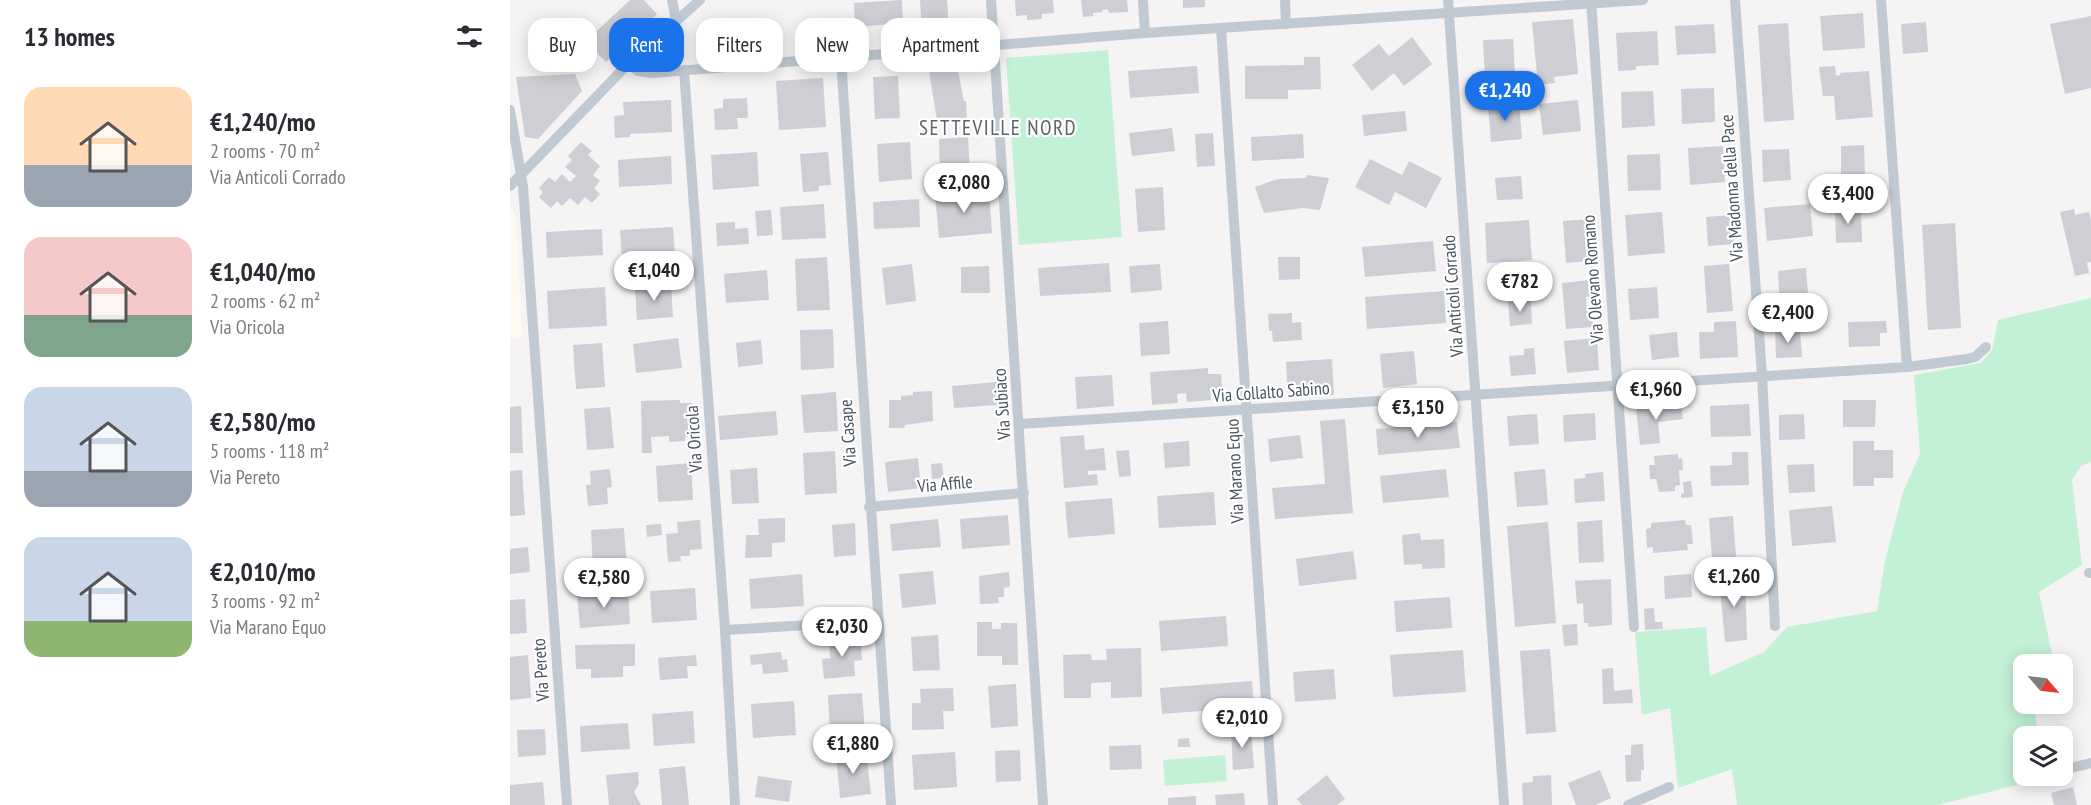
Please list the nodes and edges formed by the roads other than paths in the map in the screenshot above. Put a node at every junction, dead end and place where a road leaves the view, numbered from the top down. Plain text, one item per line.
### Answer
1 (672, 0) edge
2 (700, 0) edge
3 (991, 0) edge
4 (1143, 0) edge
5 (1285, 0) edge
6 (1448, 0) edge
7 (1643, 0) edge
8 (1735, 0) edge
9 (1881, 0) edge
10 (1591, 2) edge
11 (1449, 13) junction
12 (675, 18) edge
13 (679, 18) edge
14 (992, 18) edge
15 (1286, 24) junction
16 (1221, 28) junction
17 (1145, 33) junction
18 (1000, 45) edge
19 (795, 62) edge
20 (684, 70) joint
21 (620, 72) edge
22 (642, 72) edge
23 (657, 72) edge
24 (842, 72) edge
25 (996, 72) edge
26 (510, 110) edge
27 (522, 173) junction
28 (510, 186) edge
29 (1986, 347) dead end
30 (1907, 367) junction
31 (1762, 375) junction
32 (1617, 386) junction
33 (1476, 395) junction
34 (1248, 410) junction
35 (1020, 424) junction
36 (1024, 493) junction
37 (869, 507) junction
38 (878, 621) junction
39 (1775, 626) dead end
40 (1634, 627) dead end
41 (726, 630) junction
42 (2091, 763) edge
43 (2073, 767) edge
44 (1669, 787) dead end
45 (567, 805) edge
46 (735, 805) edge
47 (891, 805) edge
48 (1043, 805) edge
49 (1273, 805) edge
50 (1504, 805) edge
51 (1628, 805) edge

1 - 12 street
2 - 13 street
3 - 14 street, Via Subiaco
4 - 17 street
5 - 15 street
6 - 11 street, Via Anticoli Corrado
7 - 10 street
8 - 31 street, Via Madonna della Pace
9 - 30 street
10 - 11 street
10 - 32 street, Via Olevano Romano
11 - 15 street
11 - 33 street, Via Anticoli Corrado
15 - 16 street
16 - 17 street
16 - 34 street, Via Marano Equo
17 - 18 street
19 - 20 street
20 - 41 street, Via Oricola
21 - 27 street
22 - 23 street
24 - 37 street, Via Casape
25 - 35 street, Via Subiaco
26 - 27 street, Via Pereto
27 - 28 street
27 - 45 street, Via Pereto
29 - 30 street, Via Collalto Sabino
30 - 31 street, Via Collalto Sabino
31 - 32 street, Via Collalto Sabino
31 - 39 street, Via Madonna della Pace
32 - 33 street, Via Collalto Sabino
32 - 40 street, Via Olevano Romano
33 - 34 street, Via Collalto Sabino
33 - 50 street, Via Anticoli Corrado
34 - 35 street, Via Collalto Sabino
34 - 49 street, Via Marano Equo
35 - 36 street, Via Subiaco
36 - 37 street, Via Affile
36 - 48 street, Via Subiaco
37 - 38 street, Via Casape
38 - 41 street
38 - 47 street, Via Casape
41 - 46 street, Via Oricola
42 - 43 street
44 - 51 street

